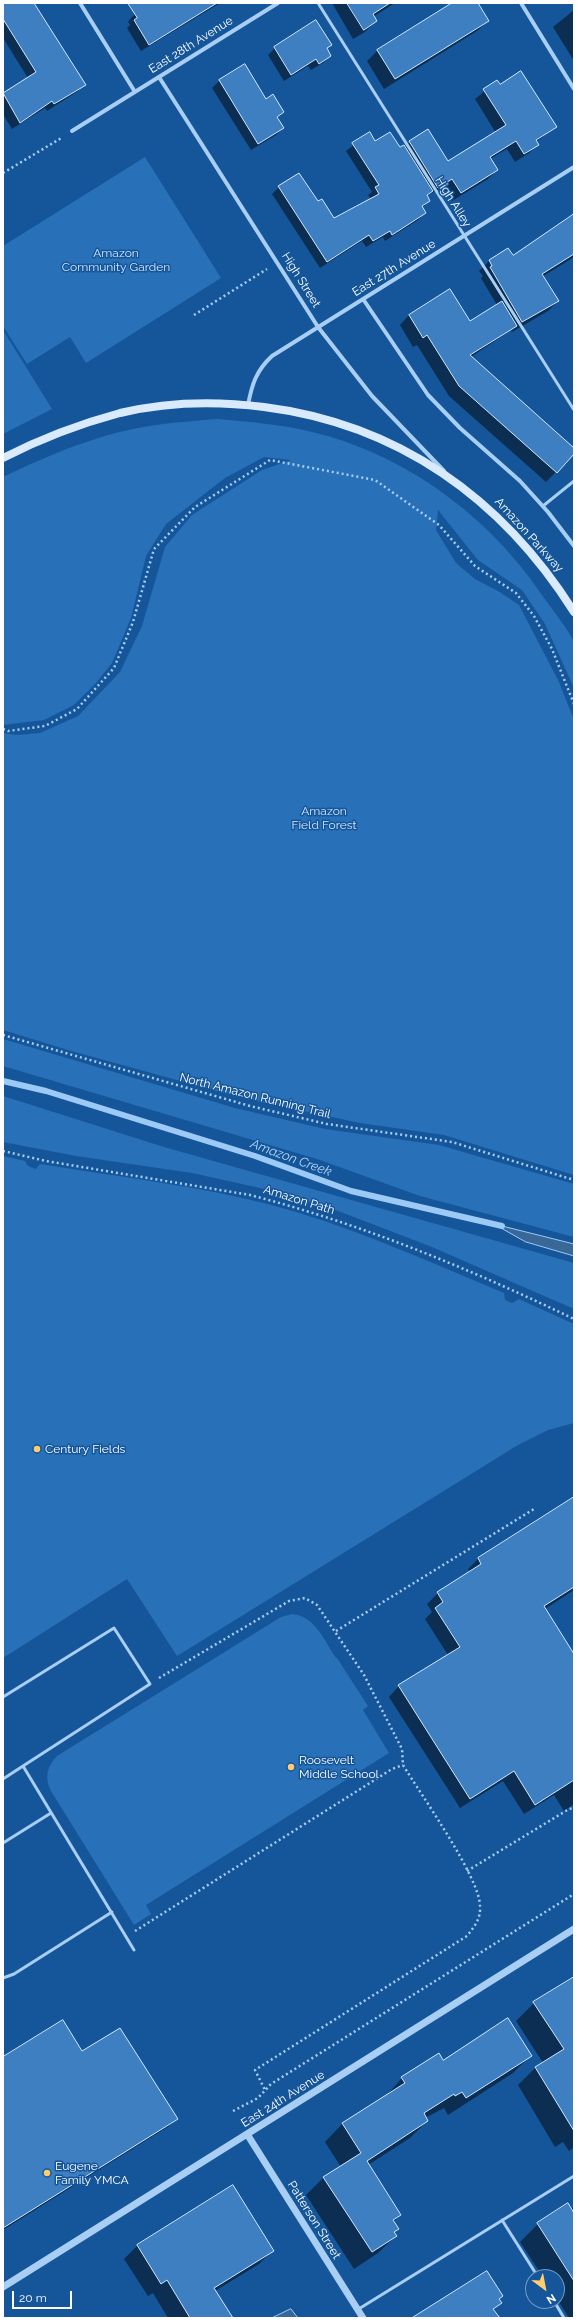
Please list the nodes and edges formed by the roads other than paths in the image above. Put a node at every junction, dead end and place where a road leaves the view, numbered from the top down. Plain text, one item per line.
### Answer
1 (80, 3) edge
2 (278, 3) edge
3 (318, 3) edge
4 (521, 3) edge
5 (160, 77) junction
6 (574, 88) edge
7 (135, 92) junction
8 (72, 131) road end
9 (574, 167) edge
10 (465, 236) junction
11 (363, 299) junction
12 (318, 327) junction
13 (248, 405) junction
14 (574, 410) edge
15 (3, 458) edge
16 (449, 476) junction
17 (574, 481) edge
18 (543, 506) junction
19 (574, 546) edge
20 (574, 612) edge
21 (3, 1697) edge
22 (23, 1766) junction
23 (3, 1779) edge
24 (51, 1813) junction
25 (3, 1842) edge
26 (112, 1912) junction
27 (574, 1929) edge
28 (134, 1950) dead end
29 (3, 1978) edge
30 (247, 2134) junction
31 (574, 2176) edge
32 (502, 2220) junction
33 (533, 2269) edge
34 (3, 2287) edge
35 (559, 2309) edge
36 (357, 2310) junction
37 (362, 2318) edge
38 (564, 2318) edge

1 - 7 street
2 - 5 street, East 28th Avenue
3 - 10 lane, High Alley
4 - 6 street
5 - 7 street, East 28th Avenue
5 - 12 street, High Street
7 - 8 street, East 28th Avenue
9 - 10 street, East 27th Avenue
10 - 11 street, East 27th Avenue
10 - 14 lane, High Alley
11 - 12 street, East 27th Avenue
11 - 18 street
12 - 13 street, East 27th Avenue
12 - 16 street, High Street
13 - 15 main road, Amazon Parkway
13 - 16 main road, Amazon Parkway
16 - 20 main road, Amazon Parkway
17 - 18 lane
18 - 19 street
21 - 22 lane
22 - 23 lane
22 - 24 lane
24 - 25 lane
24 - 26 lane
26 - 28 lane
26 - 29 lane
27 - 30 street, East 24th Avenue
30 - 34 street, East 24th Avenue
30 - 36 street, Patterson Street
31 - 32 lane
32 - 33 lane
32 - 36 lane
35 - 38 lane
36 - 37 street, Patterson Street

